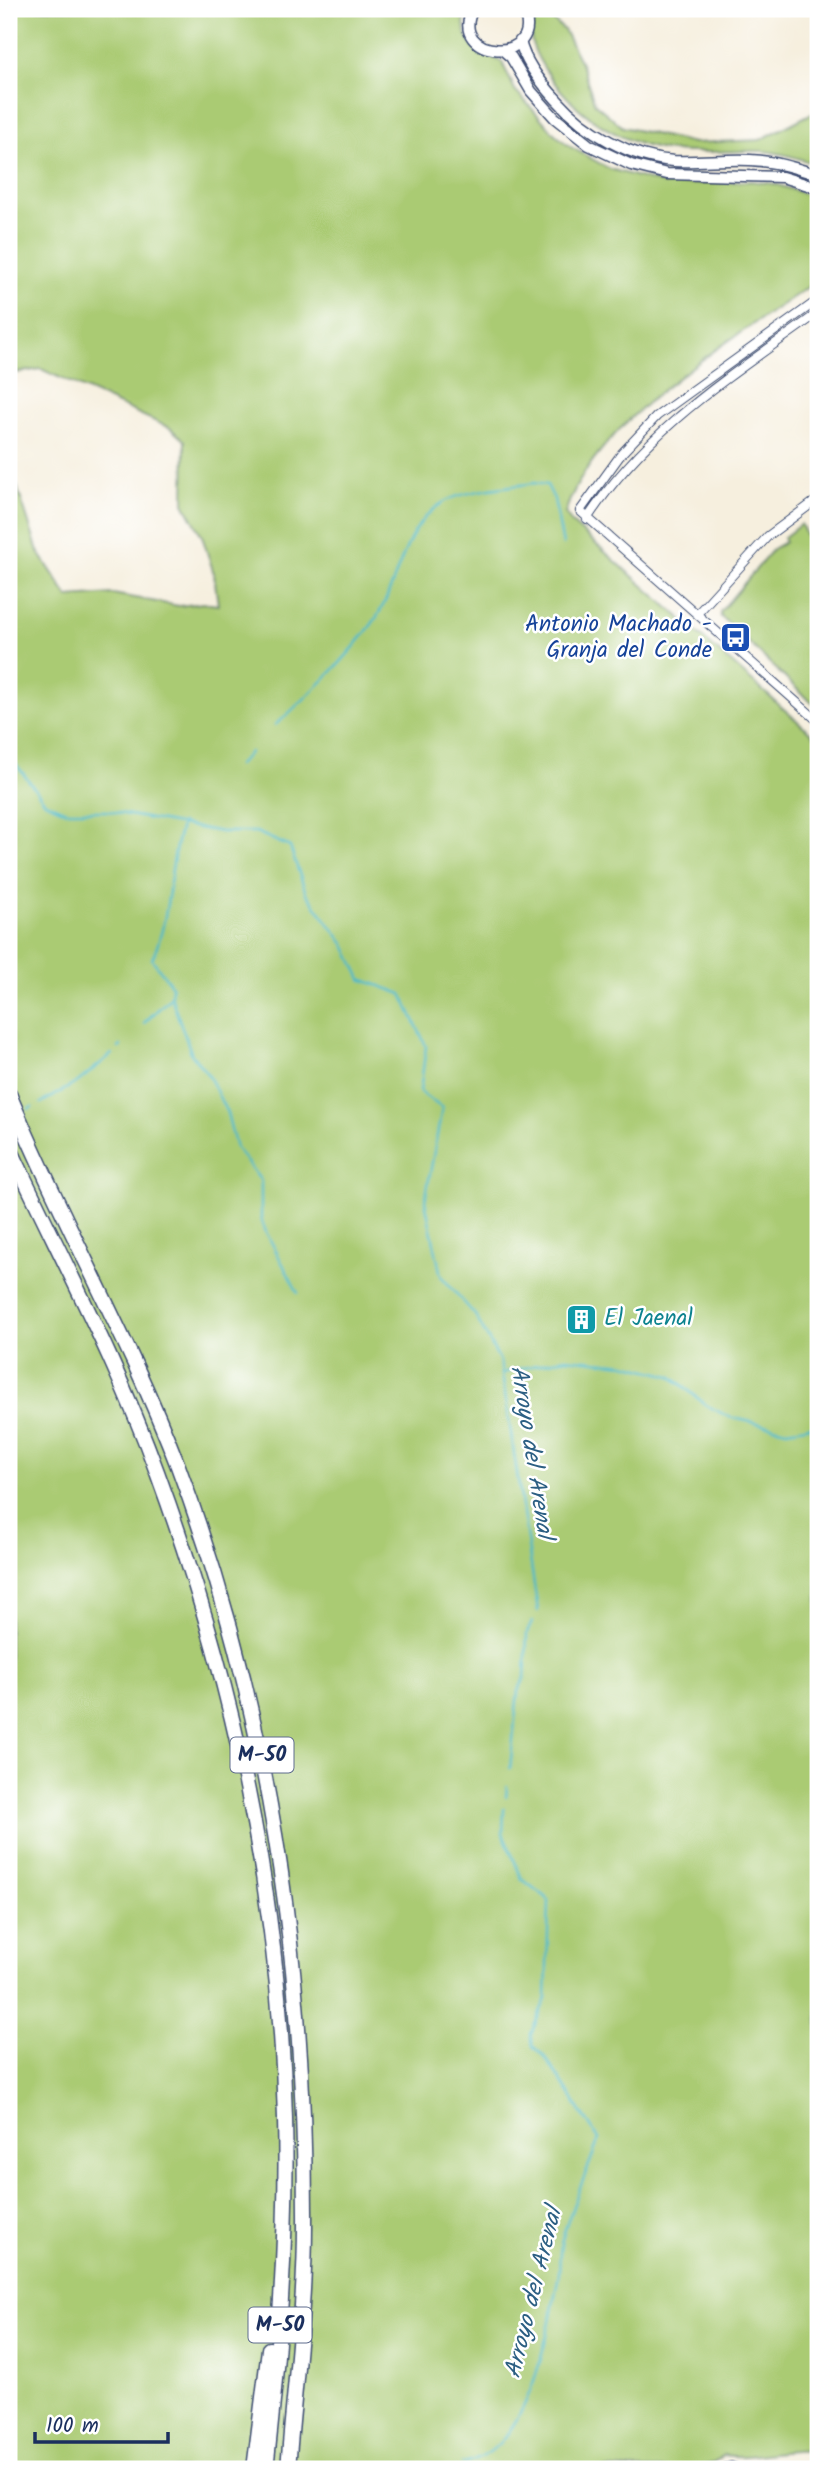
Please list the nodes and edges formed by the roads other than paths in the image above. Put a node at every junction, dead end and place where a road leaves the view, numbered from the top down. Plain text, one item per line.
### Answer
1 (473, 9) edge
2 (523, 9) edge
3 (520, 41) junction
4 (504, 51) junction
5 (818, 175) edge
6 (818, 188) edge
7 (818, 300) edge
8 (818, 313) edge
9 (818, 499) edge
10 (582, 506) junction
11 (594, 509) junction
12 (587, 519) junction
13 (697, 614) junction
14 (818, 721) edge
15 (9, 1094) edge
16 (9, 1146) edge
17 (285, 2180) junction
18 (254, 2469) edge
19 (266, 2469) edge
20 (288, 2469) edge
21 (719, 2469) edge
22 (740, 2469) edge

1 - 4 street
2 - 3 street
3 - 4 street
3 - 5 street
4 - 6 street
7 - 10 street
8 - 11 street
9 - 13 street
10 - 11 street
10 - 12 street
11 - 12 street
12 - 13 street
13 - 14 street
15 - 20 highway, M-50
16 - 17 highway, M-50
17 - 18 highway
17 - 19 highway, M-50
21 - 22 street

